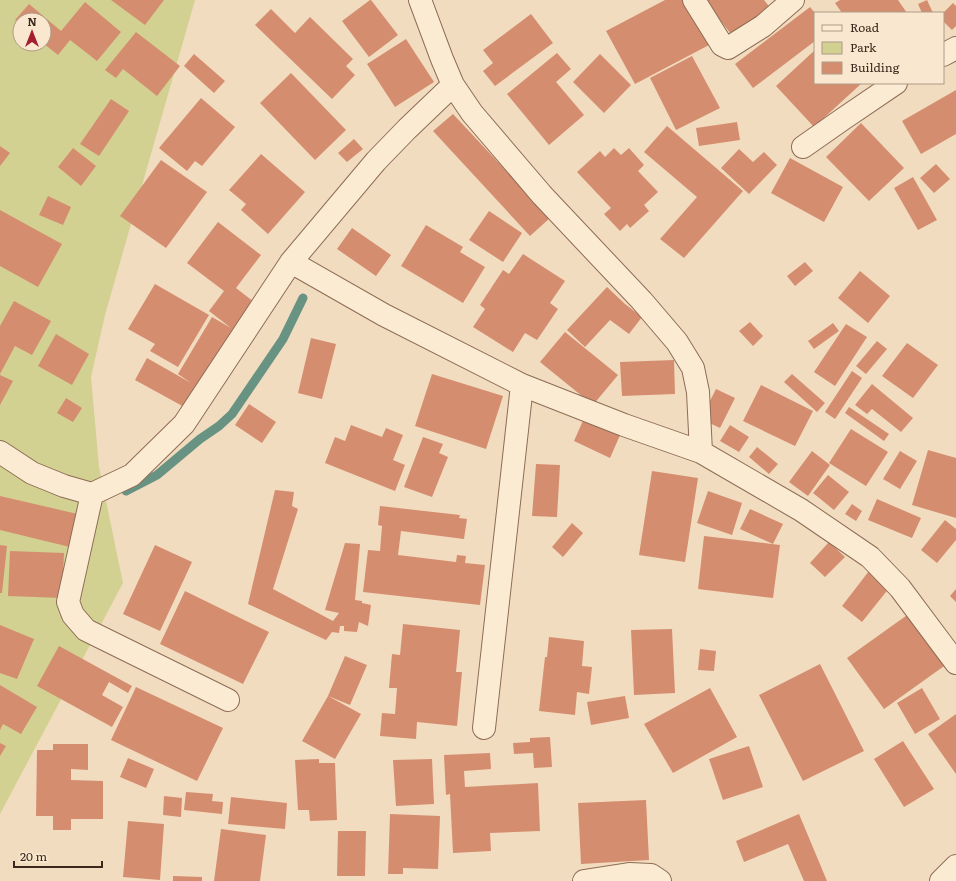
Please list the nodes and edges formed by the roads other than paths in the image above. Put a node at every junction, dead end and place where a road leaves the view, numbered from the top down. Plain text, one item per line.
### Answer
1 (420, 0) edge
2 (694, 0) edge
3 (793, 0) edge
4 (956, 48) edge
5 (944, 55) edge
6 (895, 84) edge
7 (453, 85) junction
8 (803, 147) dead end
9 (291, 262) junction
10 (522, 385) junction
11 (0, 452) edge
12 (701, 452) junction
13 (92, 494) junction
14 (956, 663) edge
15 (228, 700) dead end
16 (484, 728) dead end
17 (956, 866) edge
18 (584, 881) edge
19 (660, 881) edge
20 (941, 881) edge

1 - 7 street
2 - 3 street
4 - 5 street
6 - 8 street
7 - 9 street
7 - 12 street
9 - 10 street
9 - 13 street
10 - 12 street
10 - 16 street
11 - 13 street
12 - 14 street
13 - 15 street
17 - 20 street
18 - 19 street

